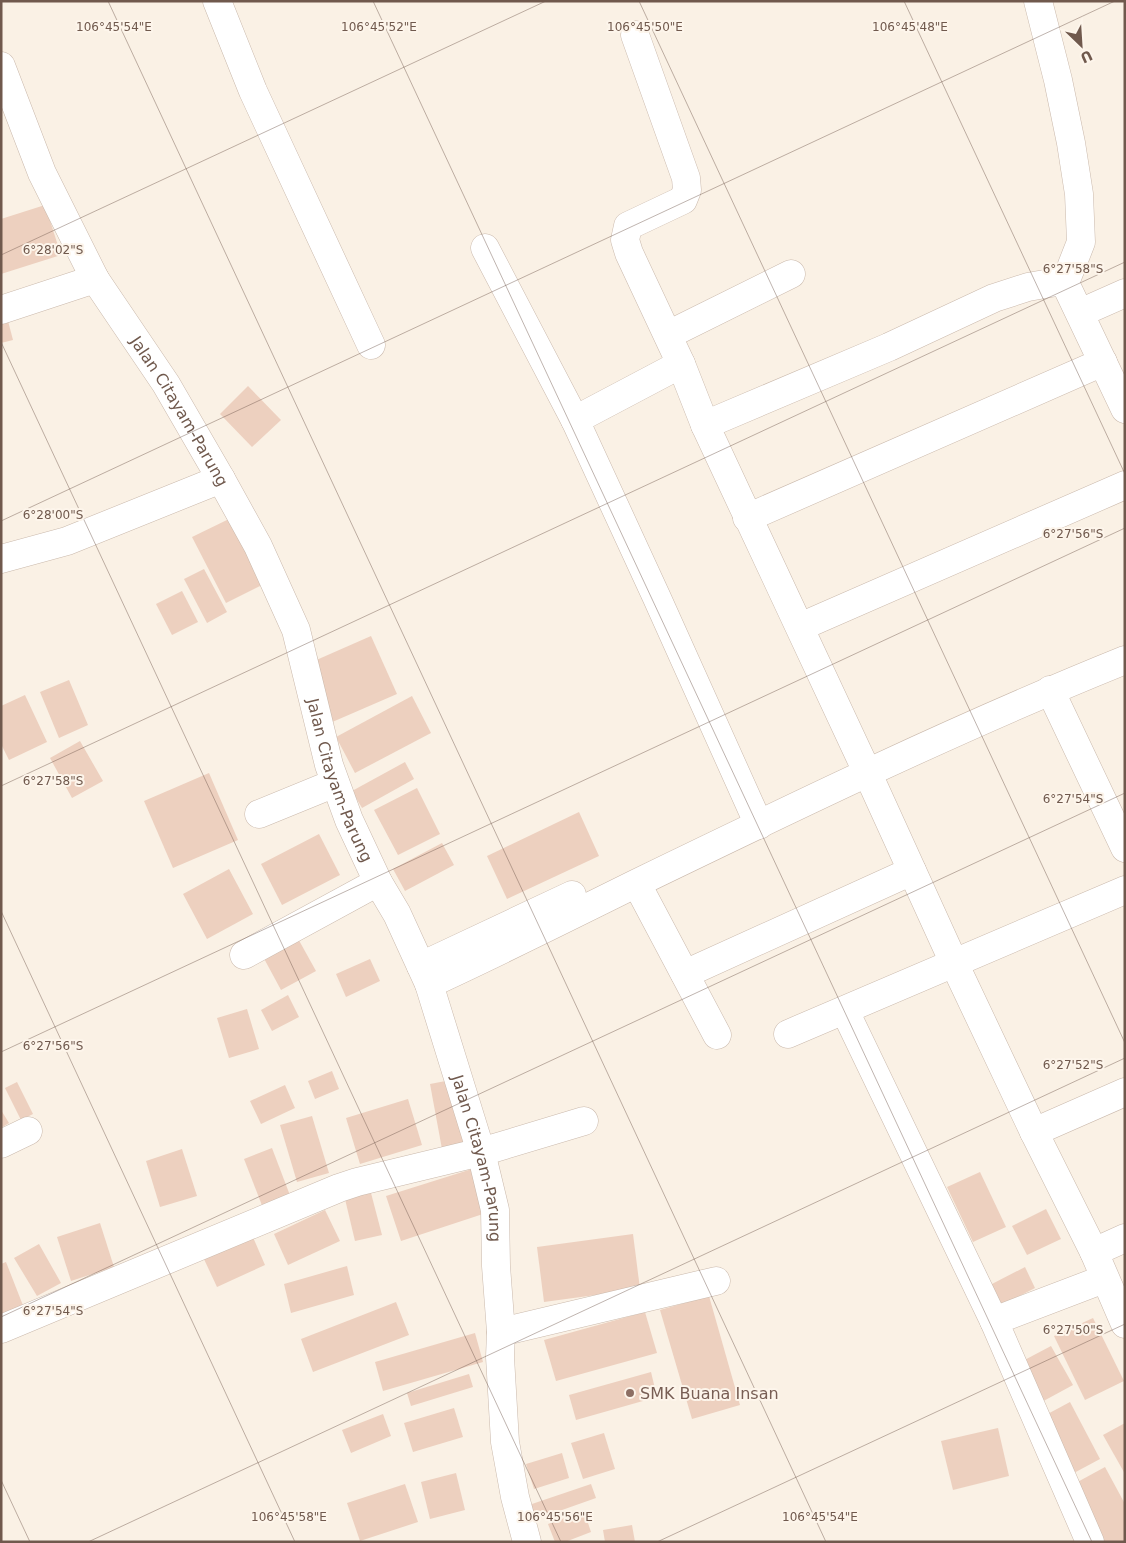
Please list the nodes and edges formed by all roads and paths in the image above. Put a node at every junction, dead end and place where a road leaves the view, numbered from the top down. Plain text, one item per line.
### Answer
1 (217, 1) edge
2 (1038, 1) edge
3 (635, 35) dead end
4 (1, 66) edge
5 (485, 248) dead end
6 (791, 274) dead end
7 (95, 279) junction
8 (1065, 283) junction
9 (1125, 293) edge
10 (1, 310) edge
11 (1080, 313) junction
12 (668, 335) junction
13 (371, 345) dead end
14 (1103, 362) junction
15 (681, 364) junction
16 (1125, 409) edge
17 (575, 420) junction
18 (705, 425) junction
19 (221, 479) junction
20 (1125, 485) edge
21 (747, 518) junction
22 (1, 559) edge
23 (800, 627) junction
24 (1125, 660) edge
25 (1050, 690) junction
26 (868, 774) junction
27 (335, 782) junction
28 (259, 814) dead end
29 (758, 825) junction
30 (1125, 848) edge
31 (668, 869) junction
32 (912, 871) junction
33 (378, 882) junction
34 (637, 884) junction
35 (1125, 890) edge
36 (244, 954) dead end
37 (954, 963) junction
38 (684, 974) junction
39 (425, 975) junction
40 (845, 1011) junction
41 (788, 1034) dead end
42 (717, 1035) dead end
43 (1125, 1092) edge
44 (584, 1121) dead end
45 (28, 1131) dead end
46 (1034, 1132) junction
47 (1, 1144) edge
48 (481, 1152) junction
49 (1125, 1238) edge
50 (1094, 1252) junction
51 (1104, 1279) junction
52 (716, 1281) dead end
53 (994, 1321) junction
54 (1125, 1324) edge
55 (1, 1329) edge
56 (500, 1332) junction
57 (527, 1542) edge
58 (1090, 1542) edge

1 - 13 street
2 - 8 street
3 - 12 street
4 - 7 street, Jalan Citayam-Parung
5 - 17 street
6 - 12 street
7 - 10 street
7 - 19 street, Jalan Citayam-Parung
8 - 11 street
8 - 18 street
9 - 11 street
11 - 14 street
12 - 15 street
14 - 16 street
14 - 21 street
15 - 17 street
15 - 18 street
17 - 29 street
18 - 21 street
19 - 22 street
19 - 27 street, Jalan Citayam-Parung
20 - 23 street
21 - 23 street
23 - 26 street
24 - 25 street
25 - 26 street
25 - 30 street
26 - 29 street
26 - 32 street
27 - 28 street
27 - 33 street, Jalan Citayam-Parung
29 - 31 street
31 - 34 street
31 - 39 street
32 - 37 street
32 - 38 street
33 - 36 street
33 - 39 street, Jalan Citayam-Parung
34 - 38 street
34 - 39 street
35 - 37 street
37 - 40 street
37 - 46 street
38 - 42 street
39 - 48 street, Jalan Citayam-Parung
40 - 41 street
40 - 53 street
43 - 46 street
44 - 48 street
45 - 47 street
46 - 50 street
48 - 55 street
48 - 56 street, Jalan Citayam-Parung
49 - 50 street
50 - 51 street
51 - 53 street
51 - 54 street
52 - 56 street
53 - 58 street
56 - 57 street, Jalan Citayam-Parung

